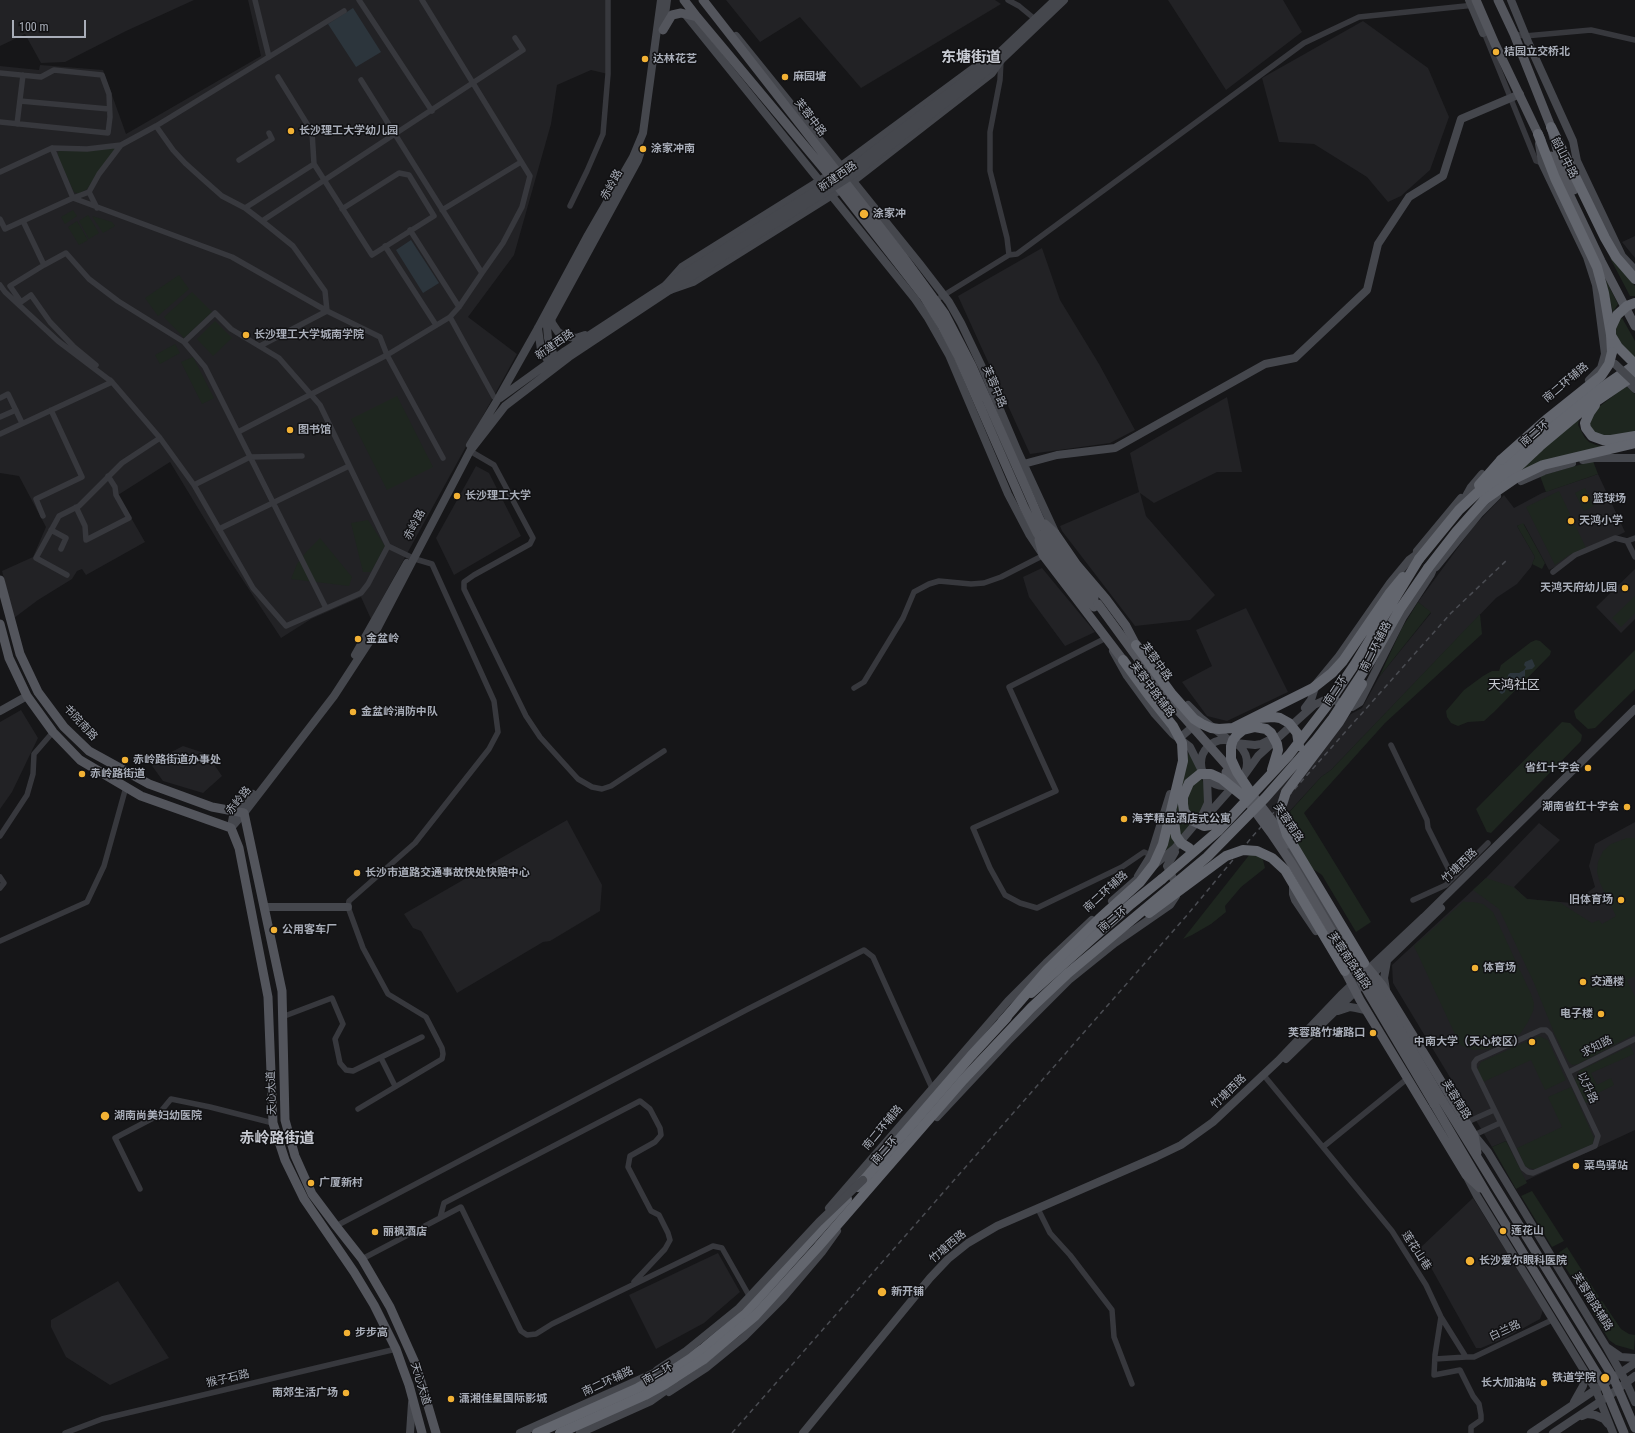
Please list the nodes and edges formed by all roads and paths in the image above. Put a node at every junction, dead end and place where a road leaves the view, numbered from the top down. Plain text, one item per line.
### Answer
1 (255, 0) edge
2 (359, 0) edge
3 (422, 0) edge
4 (608, 0) edge
5 (658, 0) edge
6 (661, 0) edge
7 (666, 0) edge
8 (684, 0) edge
9 (703, 0) edge
10 (708, 0) edge
11 (1008, 0) edge
12 (1055, 0) edge
13 (1064, 0) edge
14 (1498, 0) edge
15 (1511, 0) edge
16 (1474, 3) edge
17 (344, 11) dead end
18 (659, 12) junction
19 (685, 14) junction
20 (696, 17) junction
21 (1484, 17) junction
22 (1036, 20) junction
23 (663, 30) junction
24 (1483, 33) junction
25 (1514, 34) junction
26 (1525, 36) junction
27 (515, 38) dead end
28 (1635, 40) edge
29 (269, 57) junction
30 (999, 58) junction
31 (0, 73) edge
32 (22, 75) junction
33 (278, 77) dead end
34 (361, 80) dead end
35 (473, 84) junction
36 (1520, 94) junction
37 (1510, 98) junction
38 (20, 101) junction
39 (109, 109) junction
40 (432, 111) junction
41 (0, 122) edge
42 (17, 124) junction
43 (156, 126) junction
44 (1551, 127) junction
45 (269, 133) dead end
46 (1538, 134) junction
47 (395, 135) junction
48 (121, 145) junction
49 (52, 148) junction
50 (239, 160) dead end
51 (521, 162) junction
52 (314, 164) junction
53 (1542, 164) junction
54 (835, 171) junction
55 (0, 172) edge
56 (324, 181) junction
57 (819, 181) junction
58 (847, 186) junction
59 (89, 192) junction
60 (832, 196) junction
61 (73, 198) junction
62 (570, 206) dead end
63 (97, 208) junction
64 (245, 208) junction
65 (342, 209) junction
66 (442, 210) junction
67 (0, 219) edge
68 (23, 221) junction
69 (262, 221) junction
70 (410, 230) junction
71 (385, 246) junction
72 (1009, 254) junction
73 (44, 265) junction
74 (1635, 270) edge
75 (482, 273) junction
76 (1635, 280) edge
77 (0, 285) edge
78 (668, 288) junction
79 (940, 298) junction
80 (1635, 303) edge
81 (459, 307) junction
82 (326, 311) junction
83 (1635, 314) edge
84 (450, 317) junction
85 (551, 317) junction
86 (436, 325) junction
87 (1635, 326) edge
88 (538, 328) junction
89 (592, 333) junction
90 (1612, 335) junction
91 (184, 342) junction
92 (260, 346) junction
93 (387, 354) junction
94 (1604, 357) junction
95 (556, 363) junction
96 (1635, 364) edge
97 (112, 382) junction
98 (1633, 382) edge
99 (310, 394) junction
100 (1605, 395) junction
101 (0, 398) edge
102 (496, 398) junction
103 (16, 410) junction
104 (51, 410) junction
105 (0, 417) edge
106 (22, 423) junction
107 (238, 432) junction
108 (0, 434) edge
109 (1635, 436) edge
110 (160, 438) junction
111 (1635, 443) edge
112 (470, 452) junction
113 (302, 456) dead end
114 (250, 458) junction
115 (443, 458) dead end
116 (1635, 458) edge
117 (1020, 465) junction
118 (349, 466) junction
119 (108, 476) junction
120 (194, 485) junction
121 (1471, 487) junction
122 (1504, 490) junction
123 (1484, 500) junction
124 (273, 503) junction
125 (76, 507) junction
126 (1459, 510) junction
127 (43, 516) dead end
128 (1040, 520) junction
129 (219, 529) junction
130 (51, 530) junction
131 (1055, 533) junction
132 (1635, 538) edge
133 (1627, 542) junction
134 (388, 546) junction
135 (61, 549) dead end
136 (1046, 554) junction
137 (1635, 557) edge
138 (412, 558) junction
139 (1414, 560) junction
140 (1430, 571) junction
141 (1553, 572) dead end
142 (66, 575) dead end
143 (0, 580) edge
144 (1096, 605) junction
145 (326, 608) junction
146 (0, 624) edge
147 (1126, 626) junction
148 (1389, 628) junction
149 (1106, 638) junction
150 (1136, 645) joint
151 (1123, 660) joint
152 (854, 688) dead end
153 (27, 696) junction
154 (1635, 709) edge
155 (0, 711) edge
156 (1194, 711) junction
157 (1635, 715) edge
158 (1245, 722) junction
159 (53, 732) junction
160 (1173, 734) junction
161 (1233, 742) junction
162 (1391, 745) dead end
163 (1190, 747) junction
164 (664, 751) dead end
165 (1201, 769) junction
166 (1289, 772) junction
167 (1243, 777) junction
168 (1207, 779) junction
169 (1266, 780) junction
170 (1234, 784) junction
171 (126, 787) junction
172 (1245, 791) junction
173 (1174, 800) junction
174 (234, 811) junction
175 (1236, 812) junction
176 (244, 813) junction
177 (231, 828) junction
178 (0, 836) edge
179 (1223, 841) junction
180 (1488, 843) dead end
181 (1151, 855) junction
182 (1297, 865) junction
183 (0, 877) edge
184 (1453, 878) junction
185 (1132, 882) junction
186 (0, 888) edge
187 (1413, 900) dead end
188 (265, 907) junction
189 (348, 907) junction
190 (0, 941) edge
191 (1096, 950) junction
192 (1386, 956) junction
193 (1370, 969) junction
194 (1353, 984) junction
195 (1388, 994) junction
196 (1368, 1013) junction
197 (1332, 1015) junction
198 (282, 1017) junction
199 (1002, 1022) junction
200 (422, 1037) dead end
201 (1635, 1039) edge
202 (381, 1058) junction
203 (1569, 1072) junction
204 (1266, 1078) junction
205 (1408, 1078) junction
206 (396, 1086) junction
207 (932, 1088) junction
208 (1438, 1102) junction
209 (358, 1109) dead end
210 (1494, 1110) junction
211 (273, 1123) junction
212 (1500, 1123) junction
213 (1462, 1125) junction
214 (1470, 1137) junction
215 (1323, 1147) junction
216 (1466, 1175) junction
217 (866, 1184) junction
218 (140, 1189) dead end
219 (1487, 1194) junction
220 (1038, 1210) junction
221 (440, 1218) junction
222 (336, 1226) junction
223 (362, 1259) junction
224 (1537, 1274) junction
225 (631, 1286) junction
226 (751, 1300) junction
227 (1441, 1317) junction
228 (1554, 1322) junction
229 (1606, 1347) junction
230 (396, 1349) junction
231 (1466, 1357) junction
232 (1635, 1358) edge
233 (1435, 1359) junction
234 (1635, 1363) edge
235 (1581, 1366) junction
236 (1617, 1375) junction
237 (1635, 1376) edge
238 (638, 1380) junction
239 (1132, 1384) dead end
240 (1604, 1384) junction
241 (1622, 1385) junction
242 (1596, 1390) junction
243 (1610, 1395) junction
244 (412, 1396) junction
245 (651, 1401) junction
246 (1600, 1401) junction
247 (1635, 1402) edge
248 (1570, 1406) junction
249 (432, 1418) junction
250 (1575, 1418) junction
251 (1635, 1428) edge
252 (1612, 1431) edge
253 (65, 1433) edge
254 (410, 1433) edge
255 (422, 1433) edge
256 (436, 1433) edge
257 (440, 1433) edge
258 (520, 1433) edge
259 (537, 1433) edge
260 (560, 1433) edge
261 (580, 1433) edge
262 (803, 1433) edge
263 (808, 1433) edge
264 (1471, 1433) edge
265 (1530, 1433) edge
266 (1553, 1433) edge
267 (1624, 1433) edge

1 - 29 street
2 - 40 street
3 - 35 street
4 - 62 street
5 - 18 street, 赤岭路
6 - 18 street, 赤岭路
7 - 23 street, 赤岭路
8 - 20 main road, 芙蓉中路
9 - 54 main road, 芙蓉中路
10 - 54 street
11 - 22 street
12 - 22 street, 新建西路
13 - 30 street, 新建西路
14 - 25 main road, 韶山中路
15 - 26 street
16 - 21 main road, 韶山中路
16 - 24 street
16 - 72 street
17 - 29 street
18 - 88 street, 赤岭路
19 - 20 main road
19 - 23 main road
19 - 57 street
20 - 54 main road, 芙蓉中路
21 - 24 street
21 - 36 main road, 韶山中路
22 - 30 street, 新建西路
23 - 85 street, 赤岭路
24 - 37 street
25 - 26 street
25 - 44 main road, 韶山中路
26 - 28 street
26 - 74 street
27 - 35 street
29 - 43 street
30 - 54 street, 新建西路
30 - 58 street, 新建西路
30 - 72 street
30 - 78 street, 新建西路, bridge
31 - 32 street
32 - 38 street
32 - 39 street
33 - 52 street
34 - 47 street
35 - 40 street
35 - 51 street
36 - 37 street
36 - 46 main road, 韶山中路
37 - 53 street
37 - 117 street
38 - 39 street
38 - 42 street
39 - 42 street
40 - 47 street
41 - 42 street
43 - 48 street
43 - 64 street
44 - 76 highway
44 - 83 main road, 韶山中路
45 - 50 street
46 - 53 street
46 - 87 main road, 韶山中路
46 - 90 highway, bridge
47 - 56 street
47 - 66 street
48 - 49 street
48 - 59 street
49 - 55 street
49 - 61 street
51 - 66 street
51 - 75 street
52 - 56 street
52 - 64 street
53 - 94 street
54 - 57 street, 新建西路
54 - 58 main road, 芙蓉中路
56 - 65 street
56 - 69 street
57 - 60 street
57 - 78 street, 新建西路
58 - 60 street, 新建西路
58 - 79 main road, 芙蓉中路
58 - 136 main road, 芙蓉中路
59 - 61 street
59 - 63 street
60 - 78 street, 新建西路
60 - 136 street
61 - 63 street
61 - 68 street
63 - 82 street
64 - 69 street
65 - 70 street
65 - 71 street
66 - 75 street
67 - 68 street
68 - 73 street
69 - 82 street
70 - 71 street
70 - 81 street
71 - 86 street
72 - 79 street
73 - 91 street
73 - 97 street
75 - 81 street
77 - 97 street
78 - 89 street, 新建西路
78 - 95 street, 新建西路
79 - 117 main road, 芙蓉中路
80 - 90 highway, bridge
81 - 84 street
82 - 92 street
82 - 93 street
84 - 86 street
84 - 102 street
85 - 89 street
85 - 95 street, 赤岭路
86 - 93 street
88 - 95 street
88 - 102 street, 赤岭路
89 - 95 street, 新建西路
90 - 96 highway
90 - 126 highway, bridge
91 - 92 street
91 - 107 street
92 - 99 street
93 - 99 street
93 - 115 street
94 - 98 street, bridge
94 - 121 street, 南二环辅路
95 - 102 street, 新建西路
95 - 112 street, 赤岭路
96 - 126 highway, 南二环
97 - 104 street
97 - 110 street
98 - 100 highway, 南二环
99 - 107 street
99 - 118 street
100 - 109 highway
100 - 123 highway, 南二环
101 - 103 street
102 - 138 street, 赤岭路
103 - 105 street
103 - 106 street
104 - 106 street
104 - 127 street
106 - 108 street
107 - 114 street
110 - 119 street
110 - 120 street
111 - 123 highway, bridge
112 - 138 street, 赤岭路
112 - 164 street
113 - 114 street
114 - 120 street
114 - 124 street
116 - 122 street, 南二环辅路
117 - 128 main road, 芙蓉中路
117 - 131 street
118 - 124 street
118 - 134 street
119 - 125 street
119 - 125 street
120 - 129 street
121 - 126 street, 南二环辅路
121 - 139 street, 南二环辅路
122 - 123 street, 南二环辅路
122 - 140 street, 南二环辅路
123 - 140 highway, 南二环
124 - 129 street
124 - 145 street
125 - 130 street
126 - 139 highway, 南二环
128 - 131 main road
128 - 144 main road, 芙蓉中路
129 - 145 street
130 - 135 street
130 - 142 street
131 - 147 main road
132 - 133 street
133 - 137 street
133 - 141 street
134 - 138 street
134 - 145 street
136 - 144 main road
136 - 149 main road
136 - 152 street
138 - 174 street, 赤岭路
138 - 176 street, 赤岭路
138 - 189 street
139 - 158 highway, bridge
139 - 161 street, 南二环辅路
139 - 169 highway, 南二环, bridge
140 - 148 highway, 南二环, bridge
140 - 167 street, 南二环辅路
143 - 174 main road, 书院南路
144 - 172 main road, 芙蓉中路, bridge
146 - 153 main road
147 - 150 main road
147 - 156 street, 芙蓉中路辅路
148 - 166 highway, 南二环, bridge
148 - 193 highway, bridge
149 - 151 main road
149 - 160 street, 芙蓉中路辅路
149 - 181 street
150 - 158 highway, bridge
151 - 173 highway, bridge
153 - 155 street
153 - 159 main road
154 - 192 street, 竹塘西路
156 - 160 street
156 - 161 street, 芙蓉中路辅路
157 - 192 street, 竹塘西路
158 - 166 highway, bridge
159 - 171 main road
159 - 178 street
160 - 163 street, 芙蓉中路辅路
161 - 165 street
161 - 167 street
162 - 184 street
163 - 165 street, 芙蓉中路辅路
163 - 181 street
165 - 168 street
166 - 179 highway, 南二环, bridge
167 - 170 street
167 - 172 street, 芙蓉南路辅路
168 - 170 street
168 - 185 street, 南二环辅路
169 - 172 highway, bridge
169 - 175 highway, 南二环, bridge
170 - 172 street, 芙蓉南路辅路
170 - 245 street
171 - 177 main road
171 - 190 street
172 - 175 highway, bridge
172 - 182 street, 芙蓉南路辅路, bridge
172 - 208 main road, 芙蓉南路, bridge
173 - 179 highway, bridge
173 - 199 highway, bridge
174 - 176 main road, 书院南路
174 - 177 street, 赤岭路
175 - 199 highway, 南二环, bridge
176 - 177 street, 赤岭路
176 - 188 main road, 天心大道
177 - 211 main road, 天心大道
179 - 191 highway, 南二环, bridge
180 - 184 street
181 - 185 street
182 - 193 street, 芙蓉南路辅路
182 - 194 street, 芙蓉南路辅路
182 - 194 street, 芙蓉南路辅路
183 - 186 street
184 - 187 street
185 - 207 street, 南二环辅路
188 - 189 street
188 - 198 main road, 天心大道
189 - 206 street
191 - 194 highway, bridge
191 - 217 highway, 南二环, bridge
192 - 193 street, 竹塘西路
192 - 195 street
193 - 194 street, 竹塘西路
193 - 195 main road
194 - 196 main road
194 - 197 street, 竹塘西路
194 - 220 street, 竹塘西路
195 - 213 main road
196 - 197 street
196 - 205 main road
197 - 204 street, 竹塘西路
198 - 202 street
198 - 222 main road, 天心大道
199 - 217 highway, 南二环
200 - 202 street
201 - 203 street, 求知路
202 - 206 street
203 - 210 street, 以升路
203 - 212 street, 以升路
204 - 215 street, 莲花山巷
204 - 220 street, 竹塘西路
205 - 215 street
205 - 216 main road
206 - 209 street
207 - 222 street
207 - 226 street, 南二环辅路
208 - 213 main road, 芙蓉南路
208 - 219 main road, 芙蓉南路
210 - 212 street, 以升路
210 - 213 street
211 - 218 street
211 - 230 main road, 天心大道
212 - 214 street
213 - 214 main road
214 - 229 street, 芙蓉南路辅路
214 - 236 main road
215 - 227 street, 莲花山巷
216 - 219 main road
216 - 228 street
217 - 238 street, bridge
217 - 245 street, bridge
217 - 259 highway, 南二环, bridge
217 - 260 highway, 南二环, bridge
219 - 224 main road, 芙蓉南路
220 - 239 street
220 - 262 street, 竹塘西路
220 - 263 street, 竹塘西路
221 - 223 street
221 - 225 street
221 - 225 street
222 - 223 main road, 天心大道
223 - 249 main road, 天心大道
224 - 228 street
224 - 240 main road, 芙蓉南路
225 - 226 street
226 - 238 street, 南二环辅路
227 - 231 street, 莲花山巷
227 - 233 street
228 - 231 street, 白兰路
228 - 235 street
229 - 232 street
229 - 236 street, 芙蓉南路辅路
230 - 244 main road, 天心大道
230 - 253 street, 猴子石路
231 - 233 street, 白兰路
233 - 264 street
234 - 236 street
235 - 242 street
235 - 248 street
236 - 240 street
236 - 241 main road
237 - 241 street
238 - 258 street, 南二环辅路
240 - 242 street
240 - 243 main road, 芙蓉南路
241 - 243 street
241 - 247 street
241 - 251 main road
242 - 246 street
242 - 248 street
243 - 246 street
243 - 267 main road, 芙蓉南路
244 - 254 street
244 - 255 main road, 天心大道
245 - 261 street
246 - 250 street
246 - 252 street
248 - 265 street
249 - 256 main road, 天心大道
249 - 257 street
250 - 252 street
250 - 266 street

